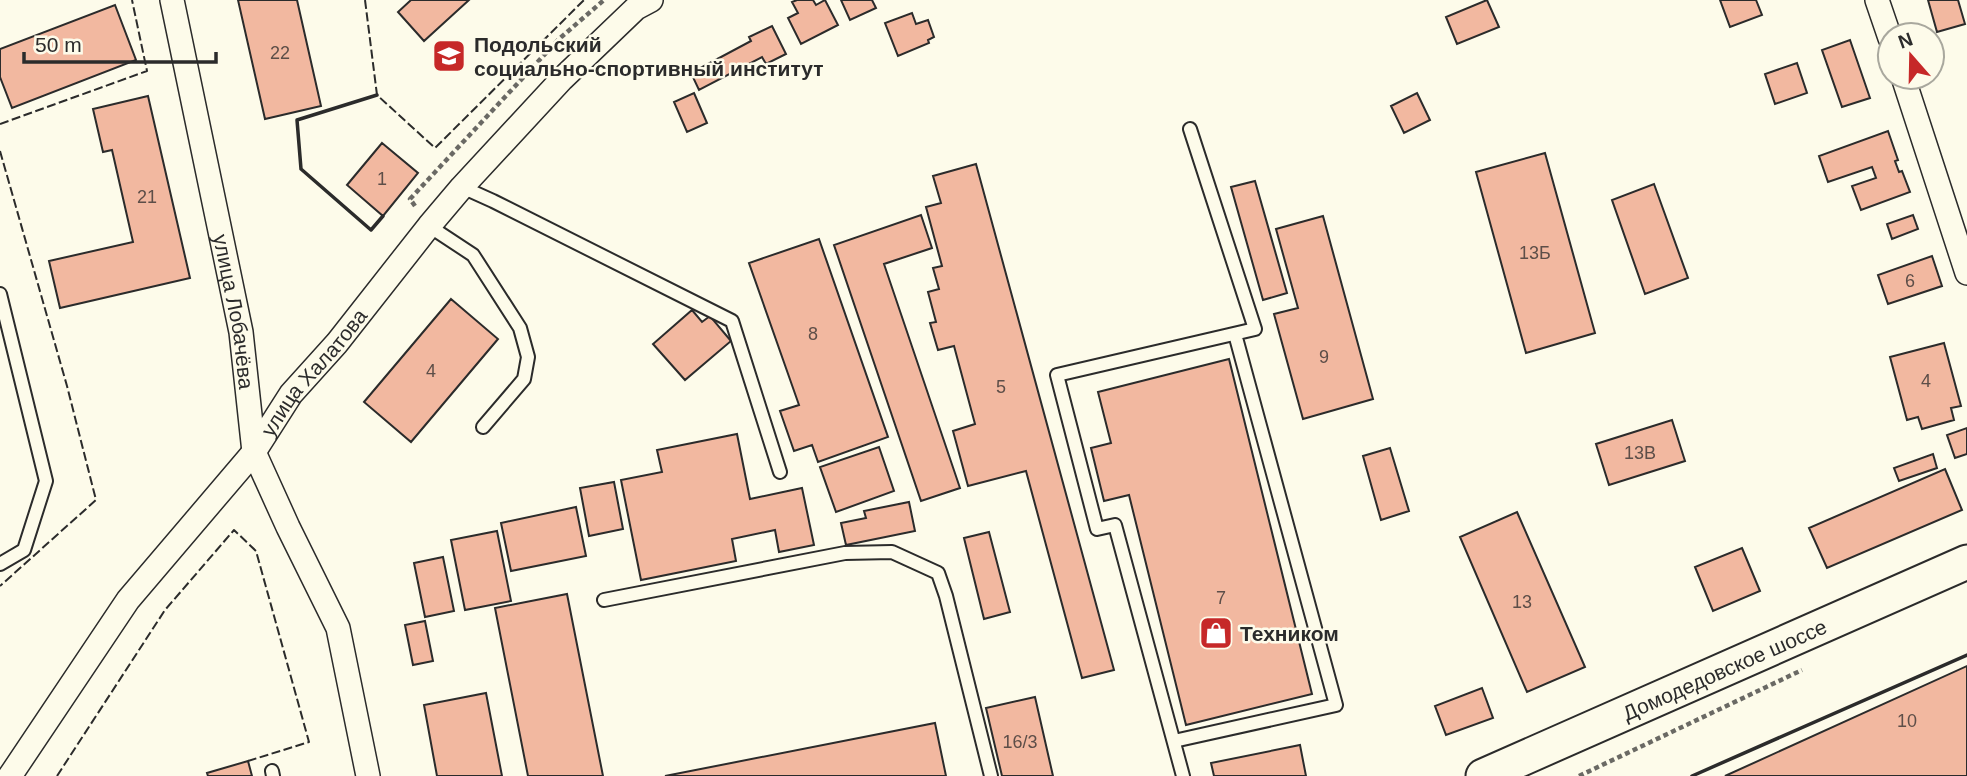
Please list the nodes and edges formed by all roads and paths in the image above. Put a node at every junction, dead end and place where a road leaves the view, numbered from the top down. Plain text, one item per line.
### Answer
1 (172, 0) edge
2 (604, 0) edge
3 (651, 0) edge
4 (1877, 0) edge
5 (1884, 21) edge
6 (1908, 91) edge
7 (1190, 129) dead end
8 (462, 187) junction
9 (429, 226) junction
10 (1967, 274) edge
11 (0, 294) edge
12 (1235, 334) junction
13 (483, 427) dead end
14 (254, 452) junction
15 (780, 472) dead end
16 (1967, 562) edge
17 (0, 564) edge
18 (604, 600) dead end
19 (1804, 669) dead end
20 (1174, 741) junction
21 (10, 776) edge
22 (368, 776) edge
23 (991, 776) edge
24 (1183, 776) edge
25 (1483, 776) edge
26 (1578, 776) edge

1 - 14 street, улица Лобачёва
2 - 9 path
3 - 8 street, улица Халатова
4 - 5 street
6 - 10 street
7 - 12 lane
8 - 9 street, улица Халатова
8 - 15 lane
9 - 13 lane
9 - 14 street, улица Халатова
11 - 17 lane
12 - 20 lane
12 - 20 lane
14 - 21 street, улица Халатова
14 - 22 street, улица Лобачёва
16 - 25 main road, Домодедовское шоссе
18 - 23 lane
19 - 26 path
20 - 24 lane

